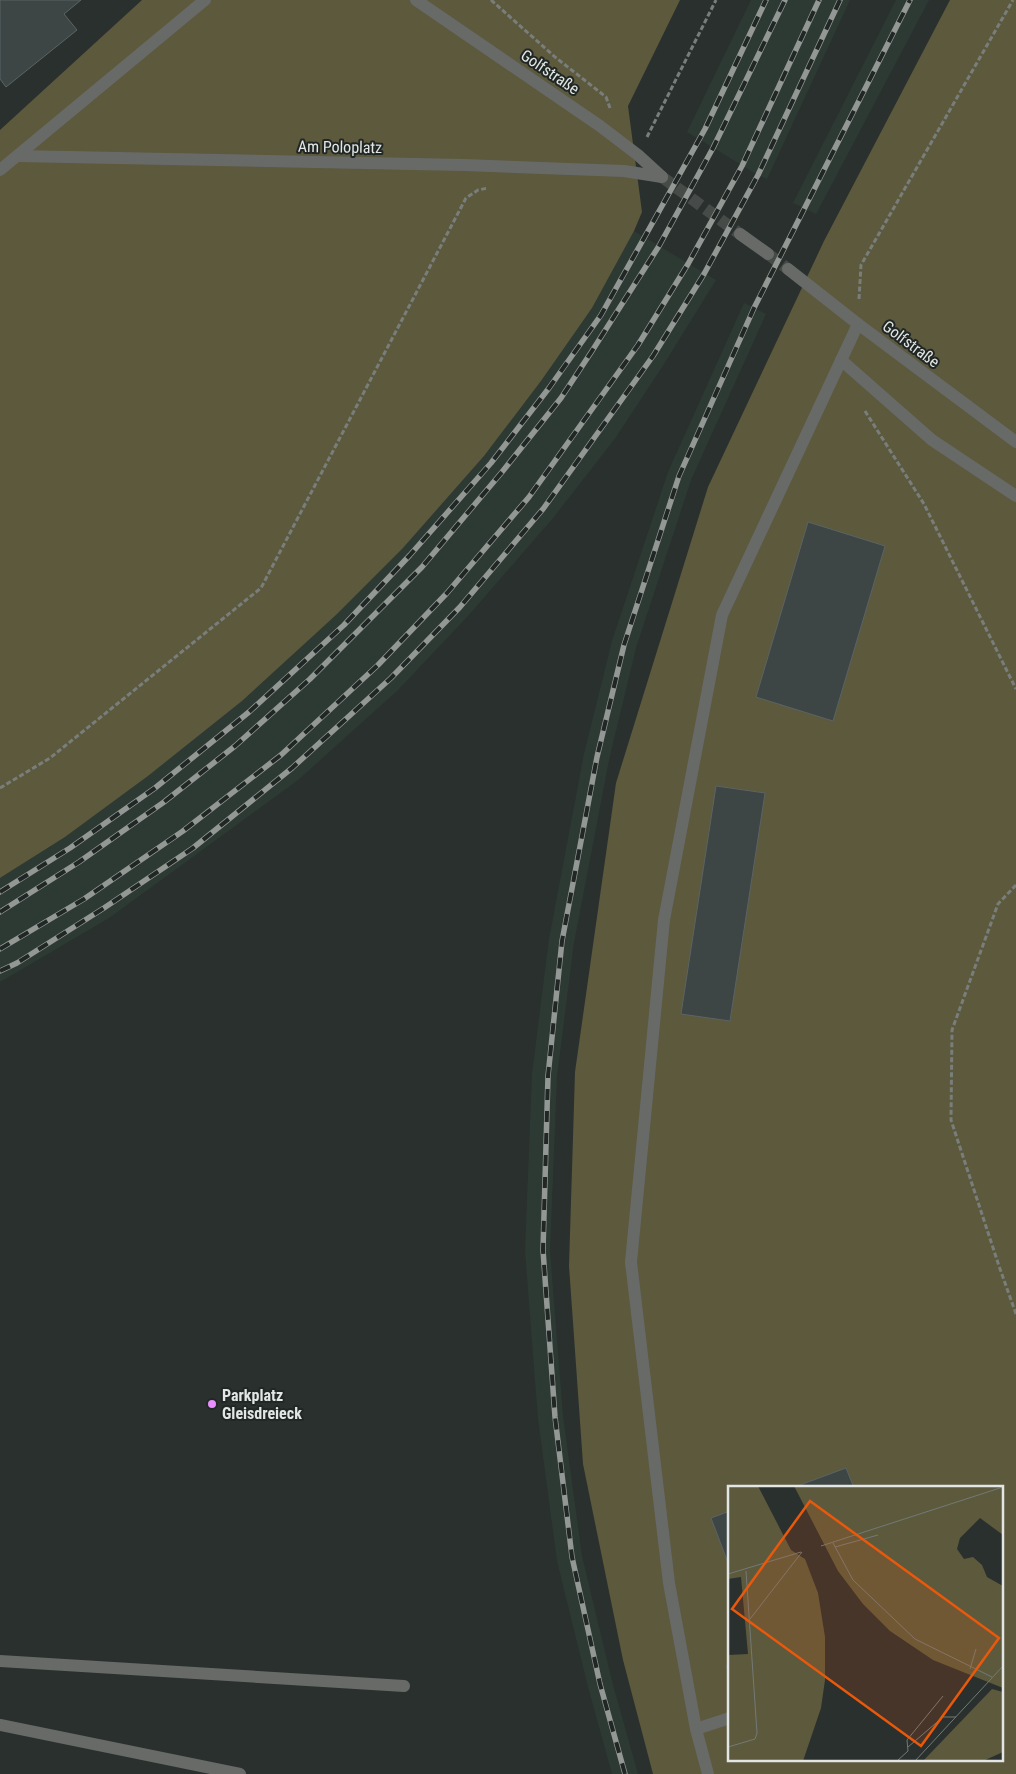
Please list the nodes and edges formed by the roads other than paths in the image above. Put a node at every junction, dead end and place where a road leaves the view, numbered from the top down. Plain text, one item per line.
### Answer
1 (205, 0) edge
2 (416, 0) edge
3 (17, 156) junction
4 (0, 170) edge
5 (662, 177) joint
6 (740, 234) tunnel mouth
7 (768, 254) tunnel mouth
8 (788, 269) tunnel mouth
9 (858, 324) junction
10 (842, 360) junction
11 (1016, 442) edge
12 (1016, 496) edge
13 (0, 1661) edge
14 (404, 1686) dead end
15 (728, 1719) edge
16 (0, 1725) edge
17 (696, 1729) junction
18 (240, 1774) edge
19 (708, 1774) edge

1 - 3 street
2 - 5 street, Golfstraße
3 - 4 street
3 - 5 street, Am Poloplatz
6 - 7 street
8 - 9 street, Golfstraße
9 - 10 street
9 - 11 street, Golfstraße
10 - 12 street
10 - 17 street
13 - 14 street
15 - 17 street
16 - 18 street
17 - 19 street

